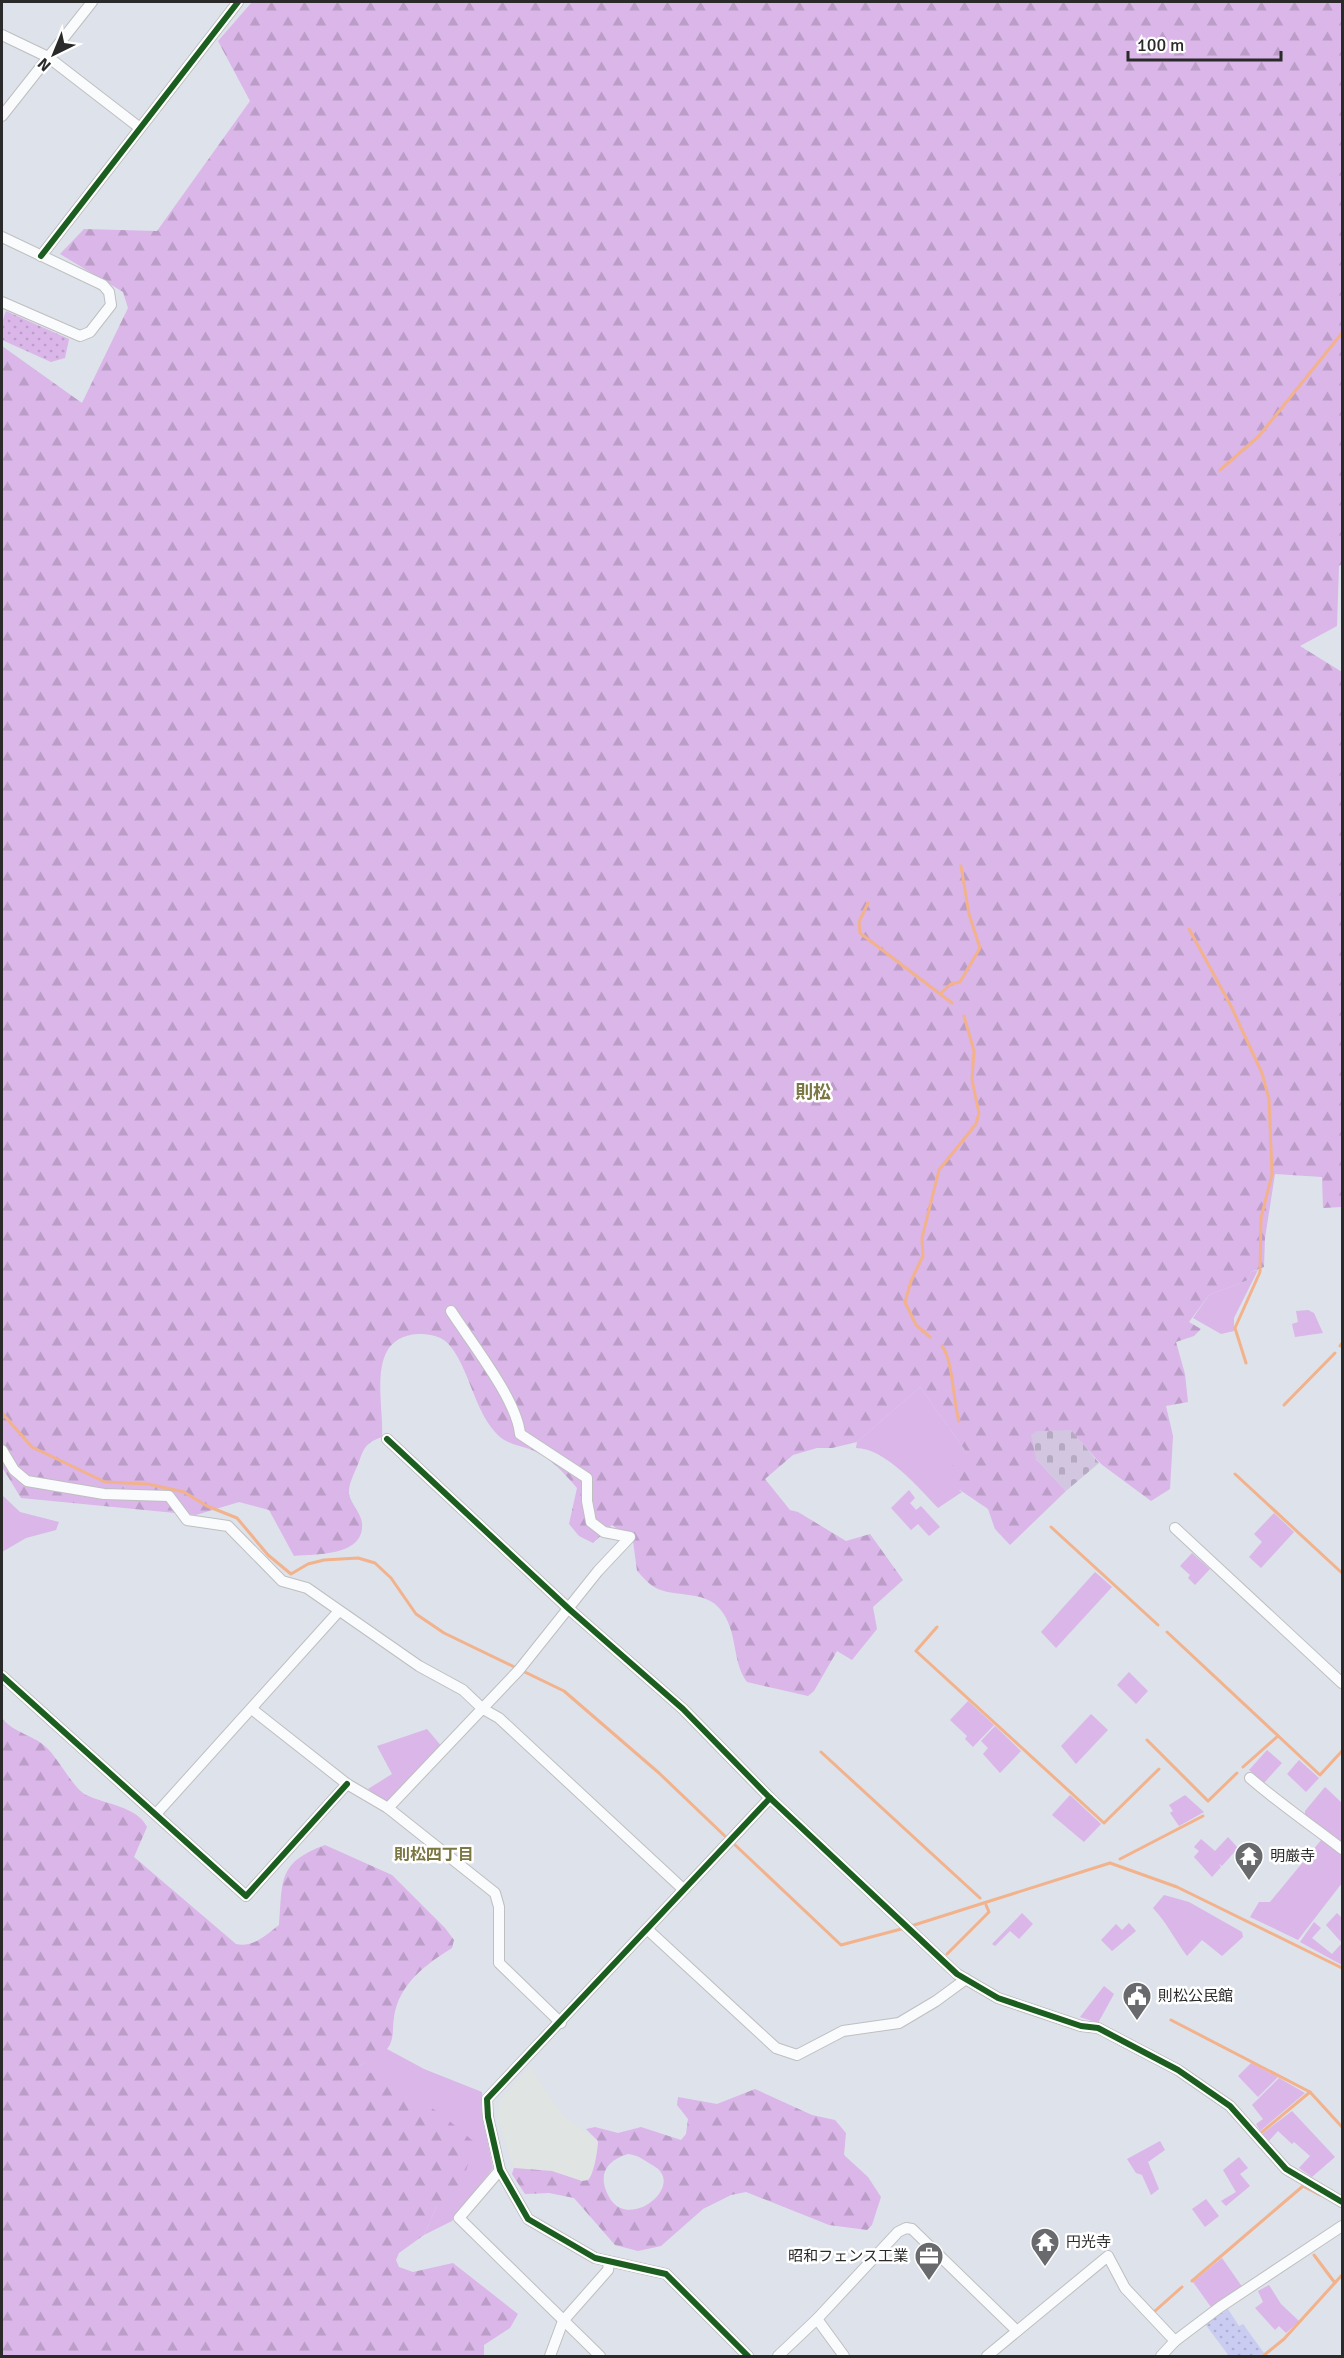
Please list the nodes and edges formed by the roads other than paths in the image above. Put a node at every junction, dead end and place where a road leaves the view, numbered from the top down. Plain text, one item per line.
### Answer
1 (92, 2) edge
2 (238, 2) edge
3 (2, 35) edge
4 (48, 57) junction
5 (2, 116) edge
6 (140, 128) junction
7 (2, 237) edge
8 (41, 256) junction
9 (2, 302) edge
10 (451, 1311) dead end
11 (387, 1439) dead end
12 (2, 1450) edge
13 (1175, 1528) dead end
14 (568, 1609) junction
15 (339, 1611) junction
16 (2, 1676) edge
17 (1342, 1683) edge
18 (483, 1709) junction
19 (253, 1710) junction
20 (1250, 1778) dead end
21 (347, 1784) junction
22 (770, 1798) junction
23 (388, 1808) junction
24 (156, 1814) junction
25 (1342, 1850) edge
26 (683, 1890) junction
27 (647, 1929) junction
28 (966, 1979) junction
29 (561, 2023) junction
30 (500, 2170) junction
31 (1342, 2202) edge
32 (1342, 2226) edge
33 (609, 2262) junction
34 (817, 2319) junction
35 (563, 2321) junction
36 (1017, 2331) junction
37 (1175, 2341) junction
38 (550, 2356) edge
39 (600, 2356) edge
40 (748, 2356) edge
41 (778, 2356) edge
42 (844, 2356) edge
43 (987, 2356) edge
44 (1161, 2356) edge

1 - 4 street
2 - 6 street
3 - 4 street
4 - 5 street
4 - 6 street
6 - 8 street
7 - 8 street
8 - 9 street
10 - 14 street
11 - 14 street
12 - 15 street
13 - 17 street
14 - 18 street
14 - 22 street
15 - 18 street
15 - 19 street
16 - 24 street
18 - 23 street
18 - 26 street
19 - 21 street
19 - 24 street
20 - 25 street
21 - 23 street
21 - 24 street
22 - 26 street
22 - 28 street
23 - 29 street
26 - 27 street
27 - 28 street
27 - 29 street
28 - 31 street
29 - 30 street
30 - 33 street
30 - 35 street
32 - 37 street
33 - 35 street
33 - 40 street
34 - 36 street
34 - 41 street
34 - 42 street
35 - 38 street
35 - 39 street
36 - 37 street
36 - 43 street
37 - 44 street

